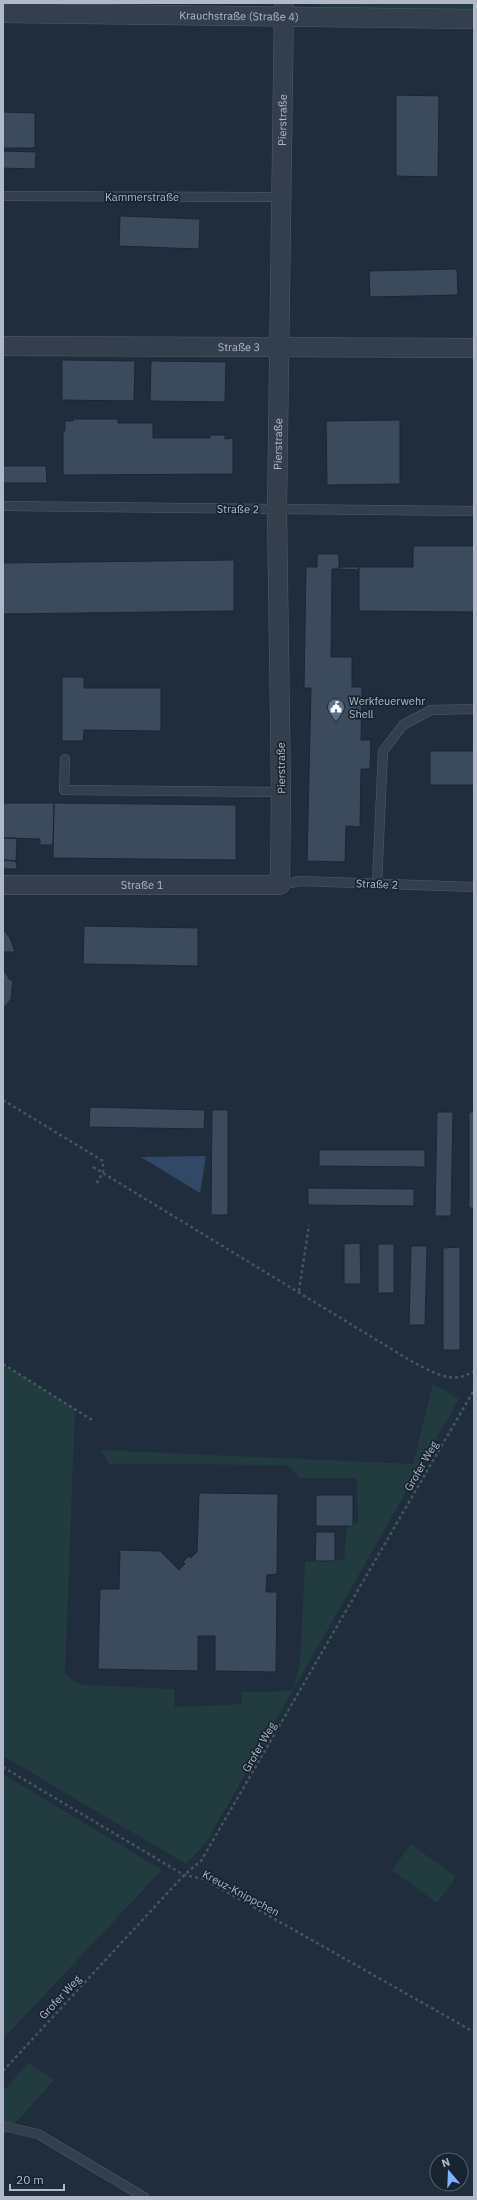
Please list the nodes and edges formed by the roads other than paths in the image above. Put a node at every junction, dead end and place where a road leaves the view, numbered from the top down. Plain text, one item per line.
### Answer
1 (90, 8) edge
2 (284, 10) edge
3 (3, 13) edge
4 (474, 19) edge
5 (3, 196) edge
6 (281, 197) junction
7 (3, 346) edge
8 (279, 346) junction
9 (474, 348) edge
10 (3, 506) edge
11 (277, 510) junction
12 (474, 511) edge
13 (474, 709) edge
14 (65, 759) dead end
15 (281, 792) junction
16 (377, 884) junction
17 (3, 885) edge
18 (280, 886) junction
19 (474, 886) edge
20 (3, 2126) edge
21 (144, 2197) edge

1 - 2 street, Krauchstraße (Straße 4)
1 - 3 street, Krauchstraße (Straße 4)
2 - 4 street, Krauchstraße (Straße 4)
2 - 6 street, Pierstraße
5 - 6 lane, Kammerstraße
6 - 8 street, Pierstraße
7 - 8 street, Straße 3
8 - 9 street, Straße 3
8 - 11 street, Pierstraße
10 - 11 lane, Straße 2
11 - 12 lane, Straße 2
11 - 15 street, Pierstraße
13 - 16 lane
14 - 15 lane
15 - 18 street, Pierstraße
16 - 18 lane, Straße 2
16 - 19 lane, Straße 2
17 - 18 street, Straße 1
20 - 21 lane

